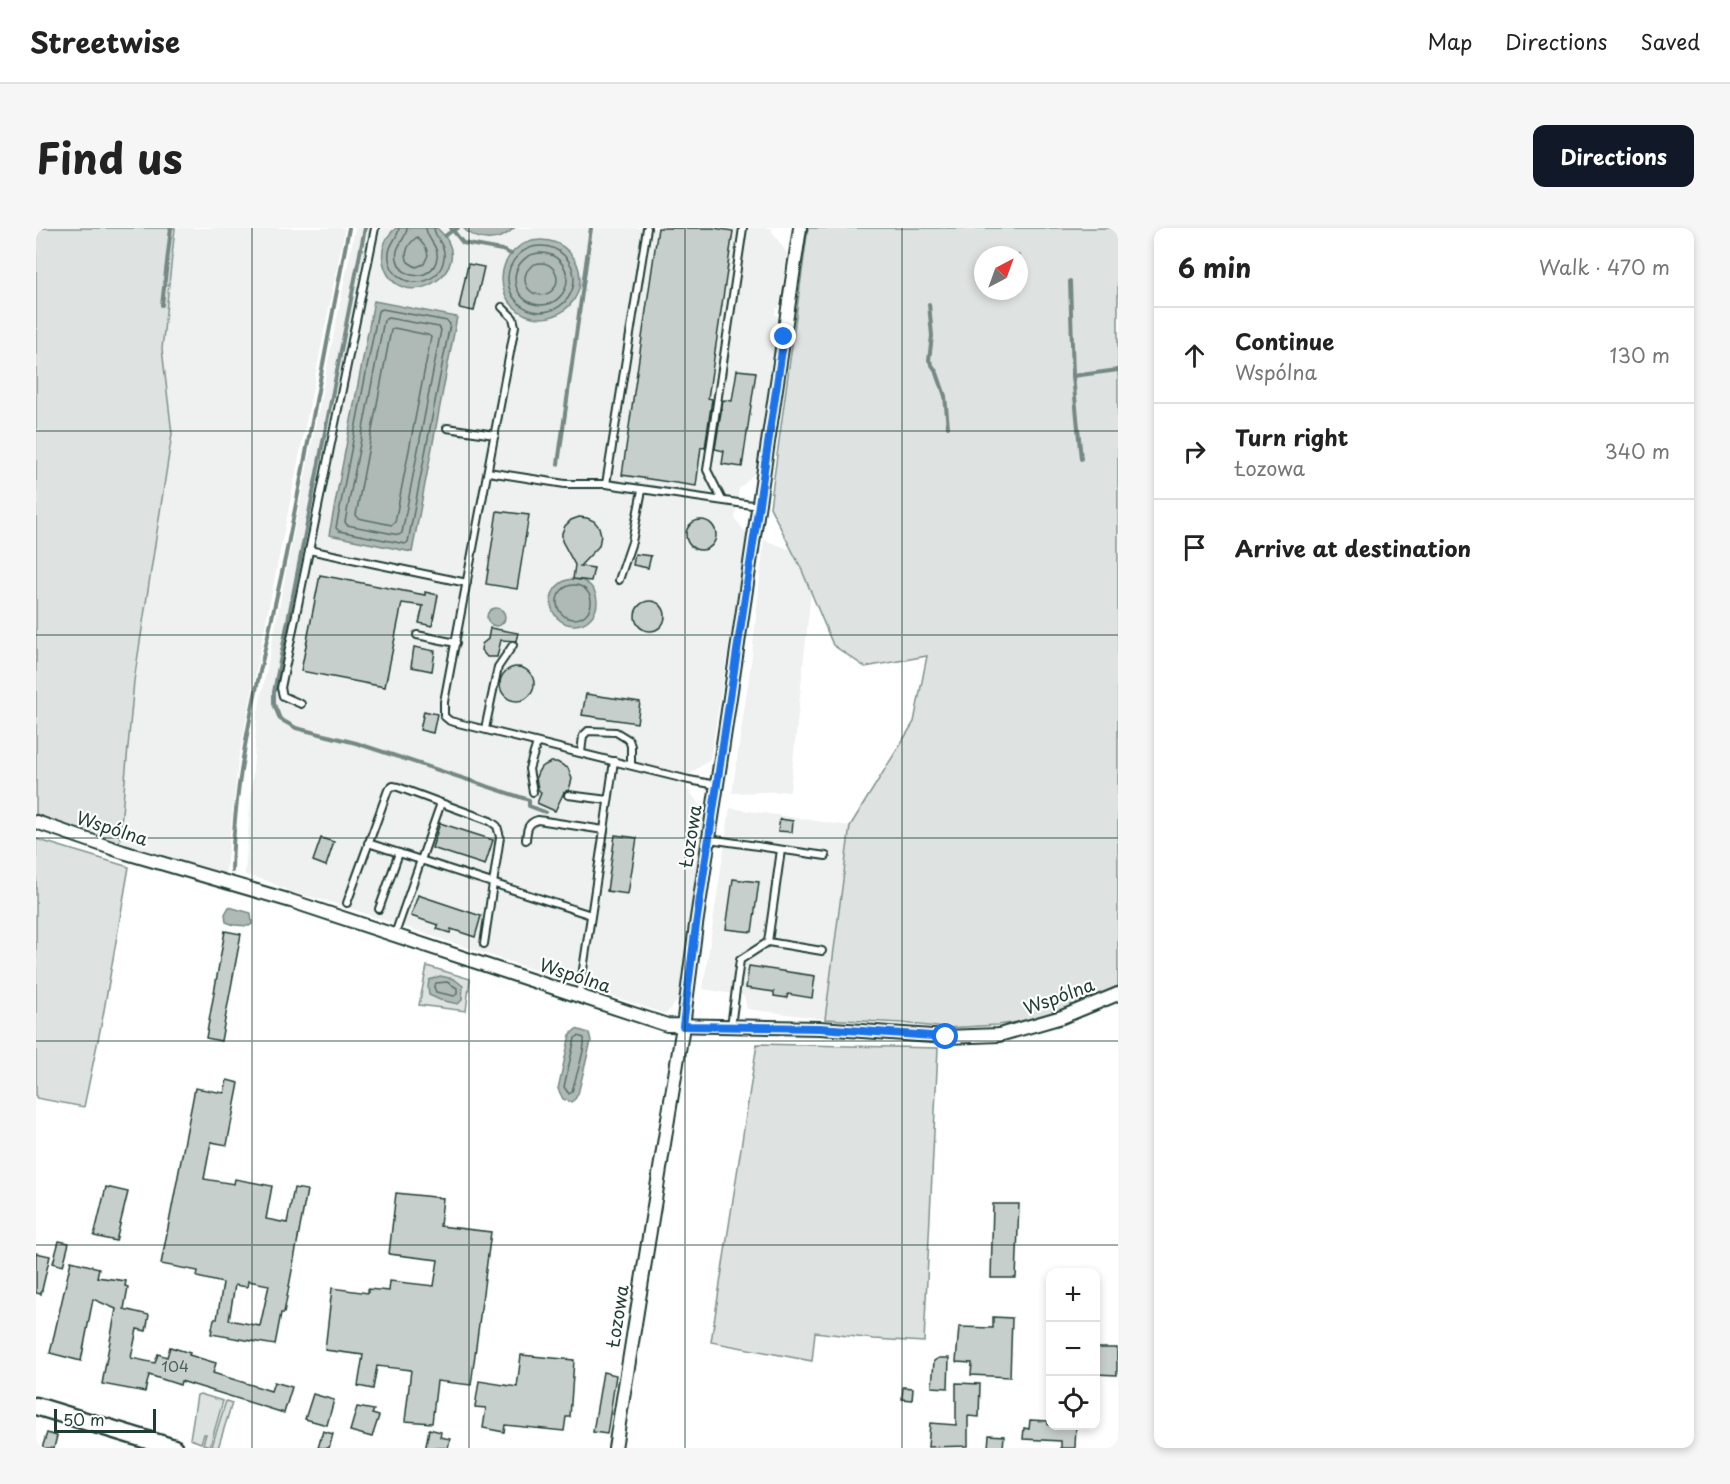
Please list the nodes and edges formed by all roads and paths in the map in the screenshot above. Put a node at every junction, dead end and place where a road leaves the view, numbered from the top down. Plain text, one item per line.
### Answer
1 (375, 228) edge
2 (647, 228) edge
3 (743, 228) edge
4 (800, 228) edge
5 (502, 307) dead end
6 (447, 428) dead end
7 (495, 435) junction
8 (488, 472) junction
9 (606, 484) junction
10 (642, 490) junction
11 (722, 500) junction
12 (759, 506) junction
13 (309, 549) junction
14 (619, 580) dead end
15 (467, 583) junction
16 (417, 634) dead end
17 (456, 643) junction
18 (513, 645) dead end
19 (301, 704) dead end
20 (485, 729) junction
21 (537, 743) junction
22 (581, 753) junction
23 (614, 761) junction
24 (631, 765) junction
25 (717, 785) junction
26 (533, 792) dead end
27 (568, 795) dead end
28 (608, 801) junction
29 (441, 803) junction
30 (36, 822) edge
31 (604, 830) junction
32 (709, 838) junction
33 (526, 840) dead end
34 (368, 843) junction
35 (781, 850) junction
36 (399, 853) junction
37 (826, 856) dead end
38 (421, 860) junction
39 (493, 884) junction
40 (346, 903) dead end
41 (379, 909) dead end
42 (591, 915) junction
43 (395, 934) junction
44 (768, 942) junction
45 (484, 944) dead end
46 (822, 951) dead end
47 (1118, 994) edge
48 (579, 997) junction
49 (683, 1026) junction
50 (731, 1026) junction
51 (36, 1406) edge
52 (174, 1448) edge
53 (615, 1448) edge

1 - 13 lane
2 - 9 lane
3 - 11 lane
4 - 12 street, Łozowa
5 - 7 lane
6 - 7 lane
7 - 8 lane
8 - 9 lane
8 - 15 lane
9 - 10 lane
10 - 11 lane
10 - 14 lane
11 - 12 lane
12 - 25 street, Łozowa
13 - 15 lane
13 - 19 lane
15 - 17 lane
16 - 17 lane
17 - 20 lane
18 - 20 lane
20 - 21 lane
21 - 22 lane
21 - 26 lane
22 - 23 lane
22 - 24 lane
23 - 24 lane
23 - 28 lane
24 - 25 lane
25 - 32 street, Łozowa
27 - 28 lane
28 - 31 lane
29 - 34 lane
29 - 38 lane
29 - 39 lane
30 - 43 street, Wspólna
31 - 33 lane
31 - 42 lane
32 - 35 lane
32 - 49 street, Łozowa
34 - 36 lane
34 - 40 lane
35 - 37 lane
35 - 44 lane
36 - 38 lane
36 - 41 lane
38 - 39 lane
38 - 43 lane
39 - 42 lane
39 - 45 lane
42 - 48 lane
43 - 48 street, Wspólna
44 - 46 lane
44 - 50 lane
47 - 50 street, Wspólna
48 - 49 street, Wspólna
49 - 50 street, Wspólna
49 - 53 street, Łozowa
51 - 52 street

